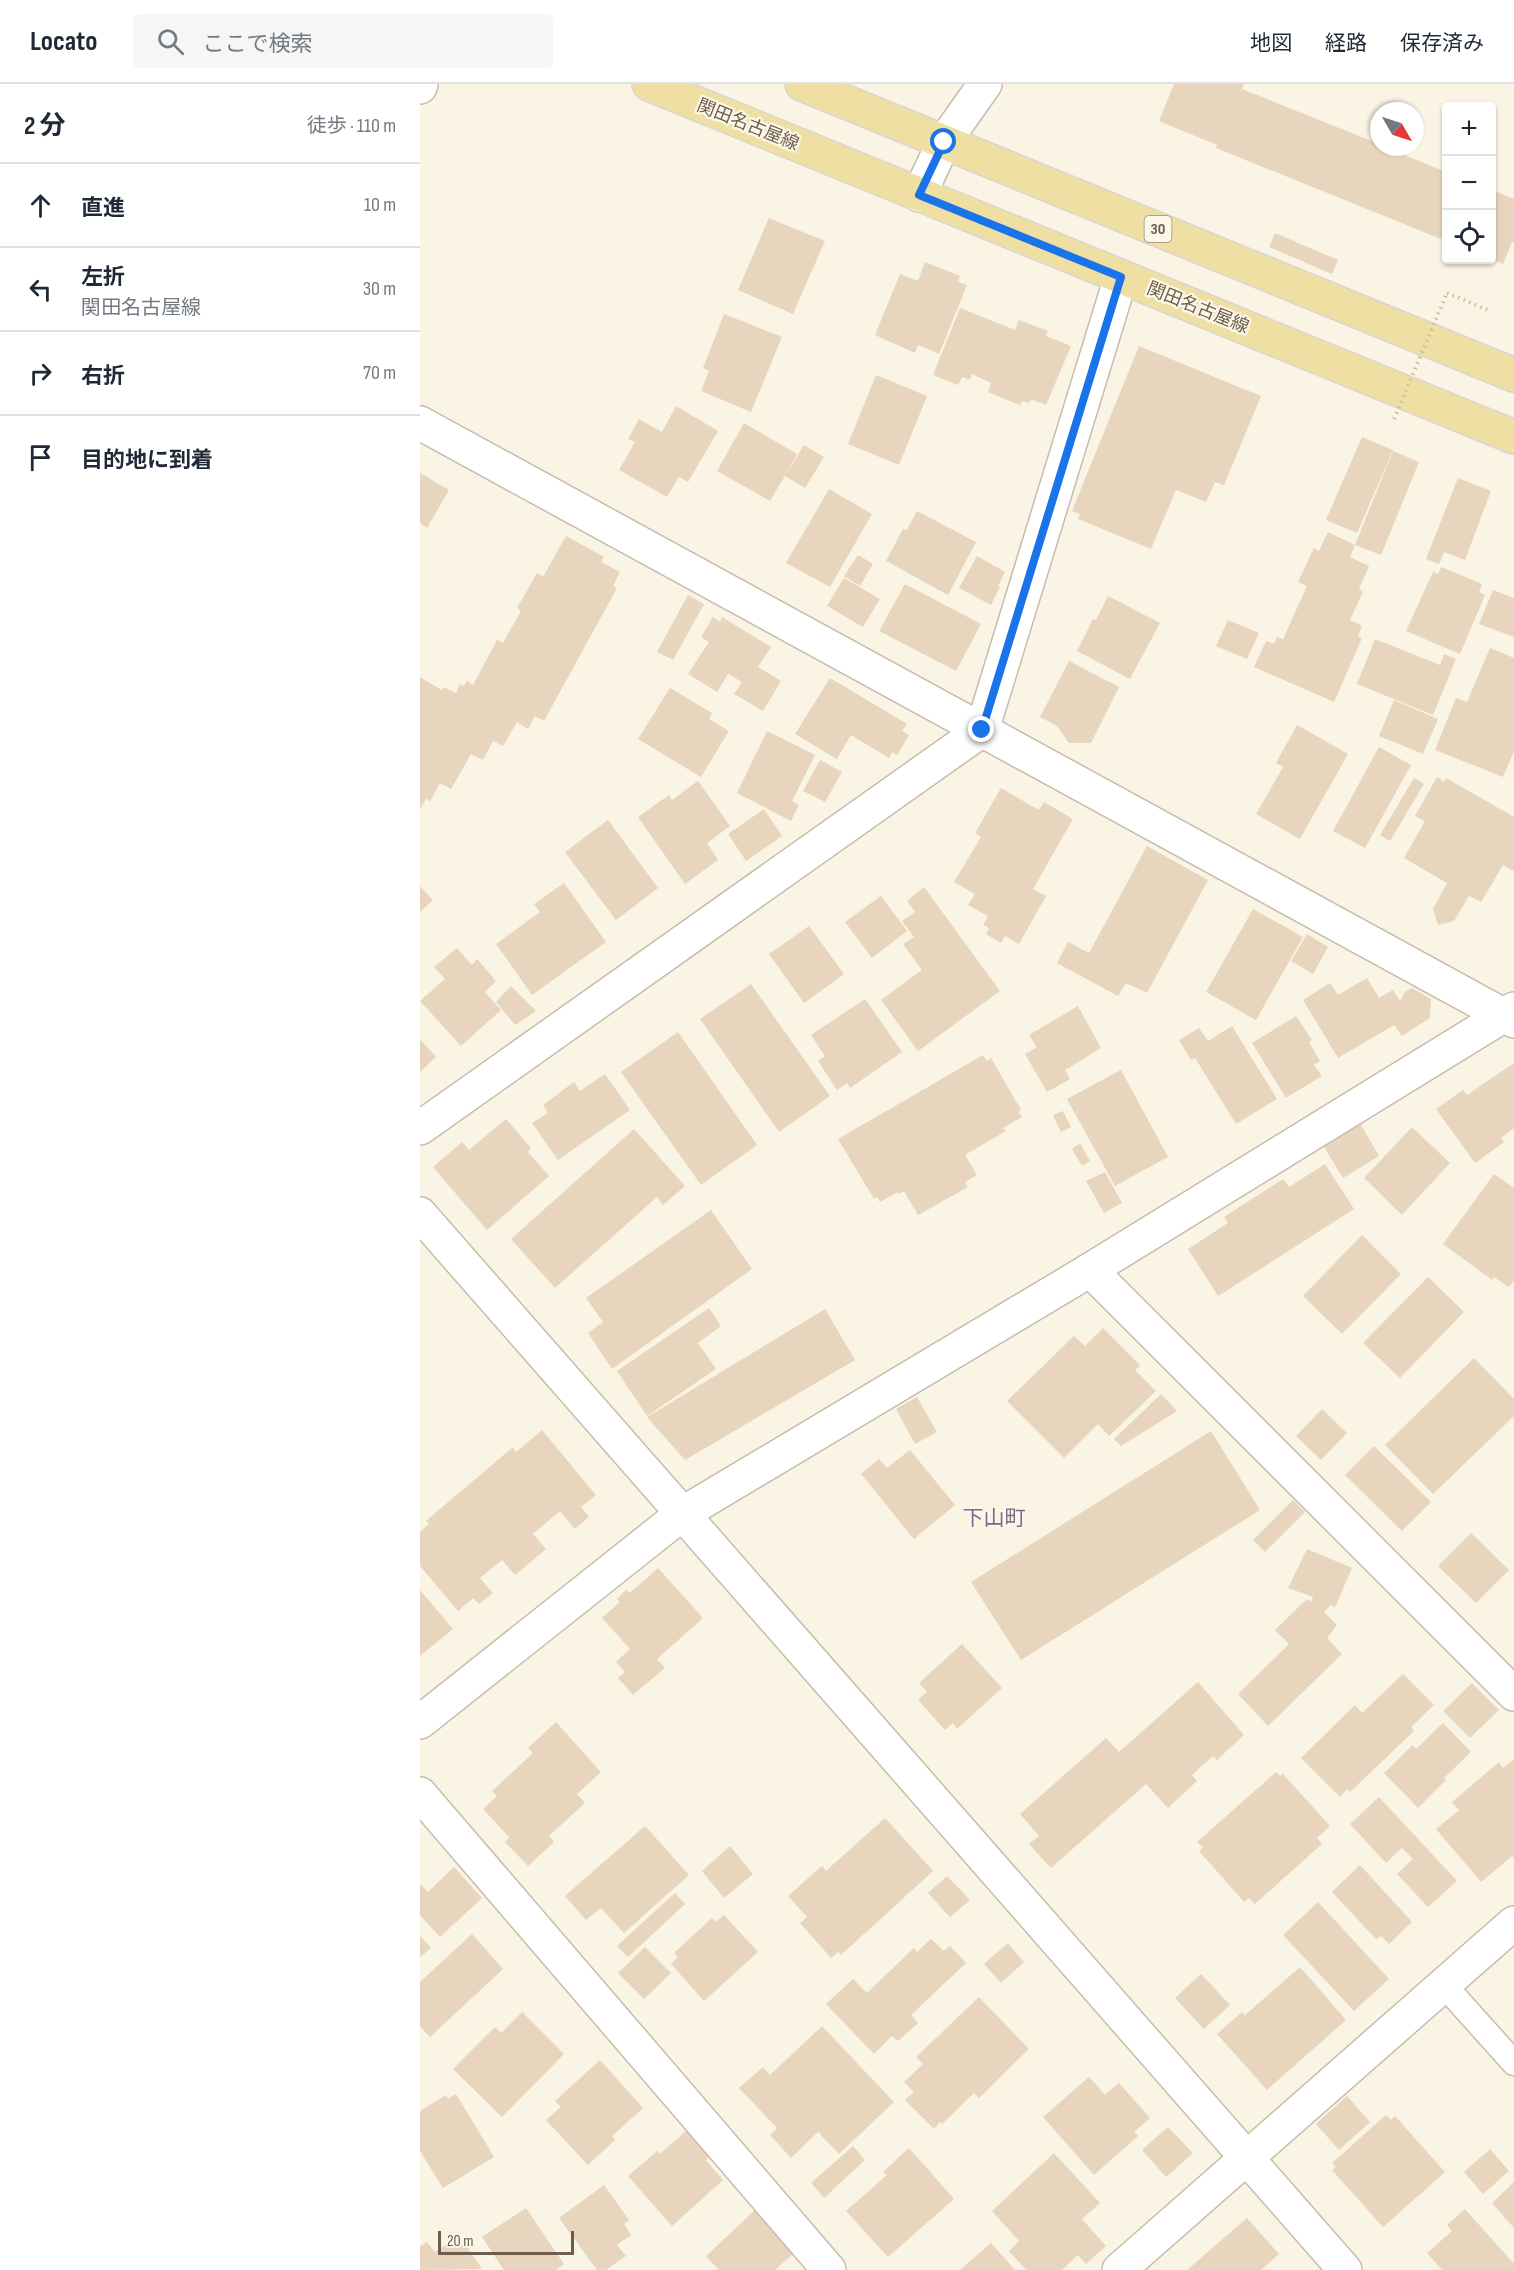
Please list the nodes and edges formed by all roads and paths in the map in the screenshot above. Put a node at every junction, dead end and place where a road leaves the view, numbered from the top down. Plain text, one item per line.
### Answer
1 (649, 84) edge
2 (802, 84) edge
3 (985, 84) edge
4 (944, 142) junction
5 (919, 195) junction
6 (1121, 277) junction
7 (1488, 310) dead end
8 (1514, 375) edge
9 (1394, 419) dead end
10 (420, 423) edge
11 (1514, 437) edge
12 (982, 730) junction
13 (1511, 1015) edge
14 (420, 1128) edge
15 (420, 1214) edge
16 (1089, 1270) junction
17 (682, 1514) junction
18 (1514, 1694) edge
19 (420, 1722) edge
20 (420, 1794) edge
21 (1514, 1923) edge
22 (1444, 1985) junction
23 (1514, 2062) edge
24 (1246, 2157) junction
25 (829, 2270) edge
26 (1119, 2270) edge
27 (1345, 2270) edge

1 - 5 main road, 関田名古屋線
2 - 4 main road, 30
3 - 4 street
4 - 5 street
4 - 8 main road, 30
5 - 6 main road, 関田名古屋線
6 - 11 main road, 関田名古屋線
6 - 12 street
7 - 9 path, bridge
10 - 12 street
12 - 13 street
12 - 14 street
13 - 16 street
15 - 17 street
16 - 17 street
16 - 18 street
17 - 19 street
17 - 24 street
20 - 25 street
21 - 22 street
22 - 23 lane
22 - 24 street
24 - 26 street
24 - 27 street

